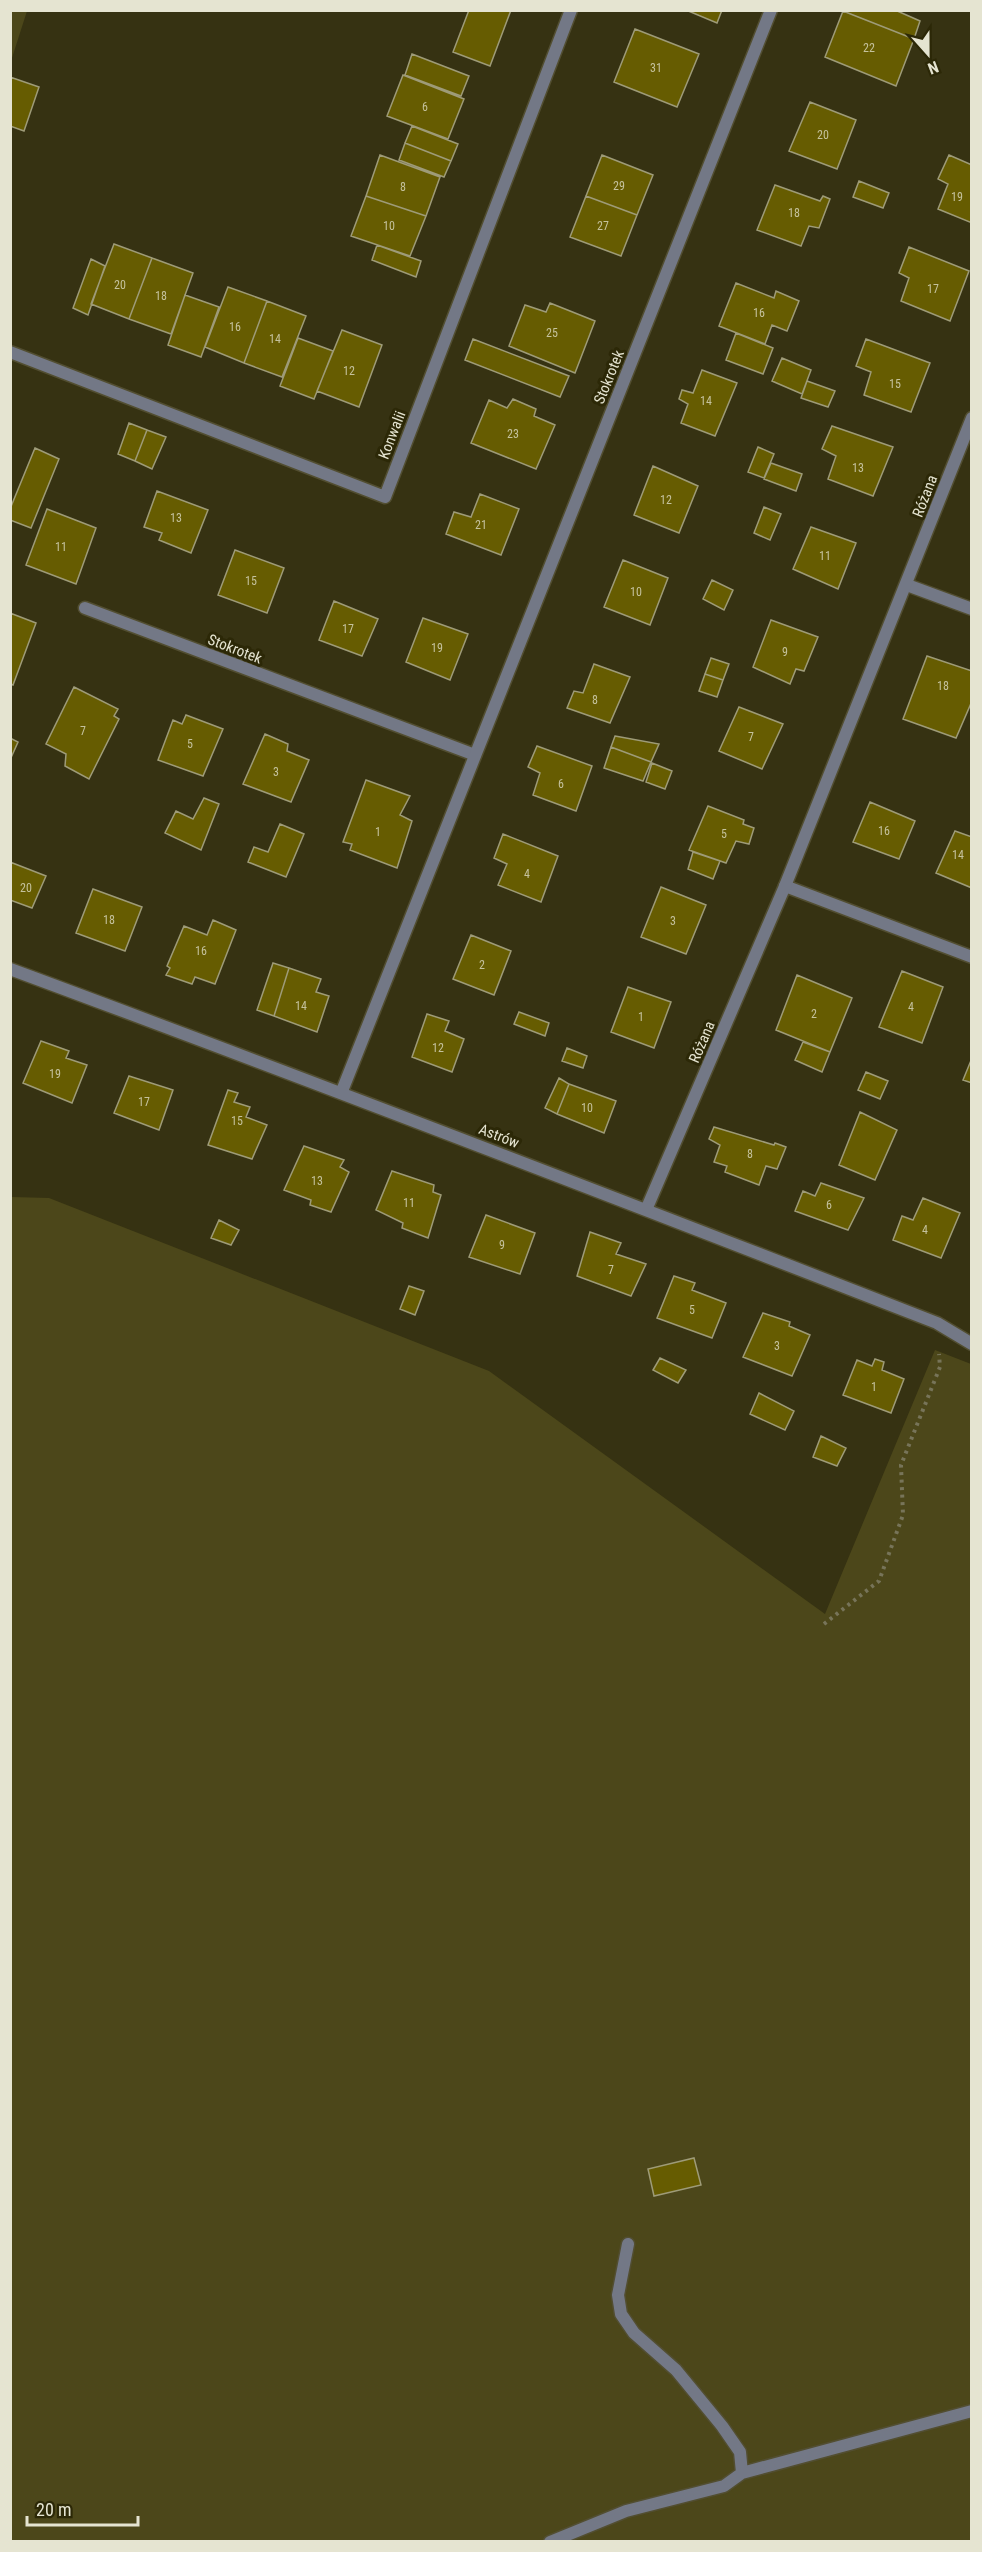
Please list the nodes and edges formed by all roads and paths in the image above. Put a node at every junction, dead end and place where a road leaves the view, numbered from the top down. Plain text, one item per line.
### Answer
1 (571, 10) edge
2 (771, 10) edge
3 (10, 352) edge
4 (972, 418) edge
5 (907, 585) junction
6 (85, 609) dead end
7 (972, 609) edge
8 (475, 755) junction
9 (785, 886) junction
10 (972, 957) edge
11 (10, 969) edge
12 (342, 1092) junction
13 (646, 1210) junction
14 (972, 1344) edge
15 (938, 1349) dead end
16 (824, 1624) dead end
17 (628, 2244) dead end
18 (972, 2411) edge
19 (742, 2473) junction
20 (550, 2541) edge

1 - 3 street, Konwalii
2 - 8 street, Stokrotek
4 - 5 street, Różana
5 - 7 street
5 - 9 street, Różana
6 - 8 street, Stokrotek
8 - 12 street, Stokrotek
9 - 10 street
9 - 13 street, Różana
11 - 12 street, Astrów
12 - 13 street, Astrów
13 - 14 street, Astrów
15 - 16 path
17 - 19 street
18 - 19 street
19 - 20 street

